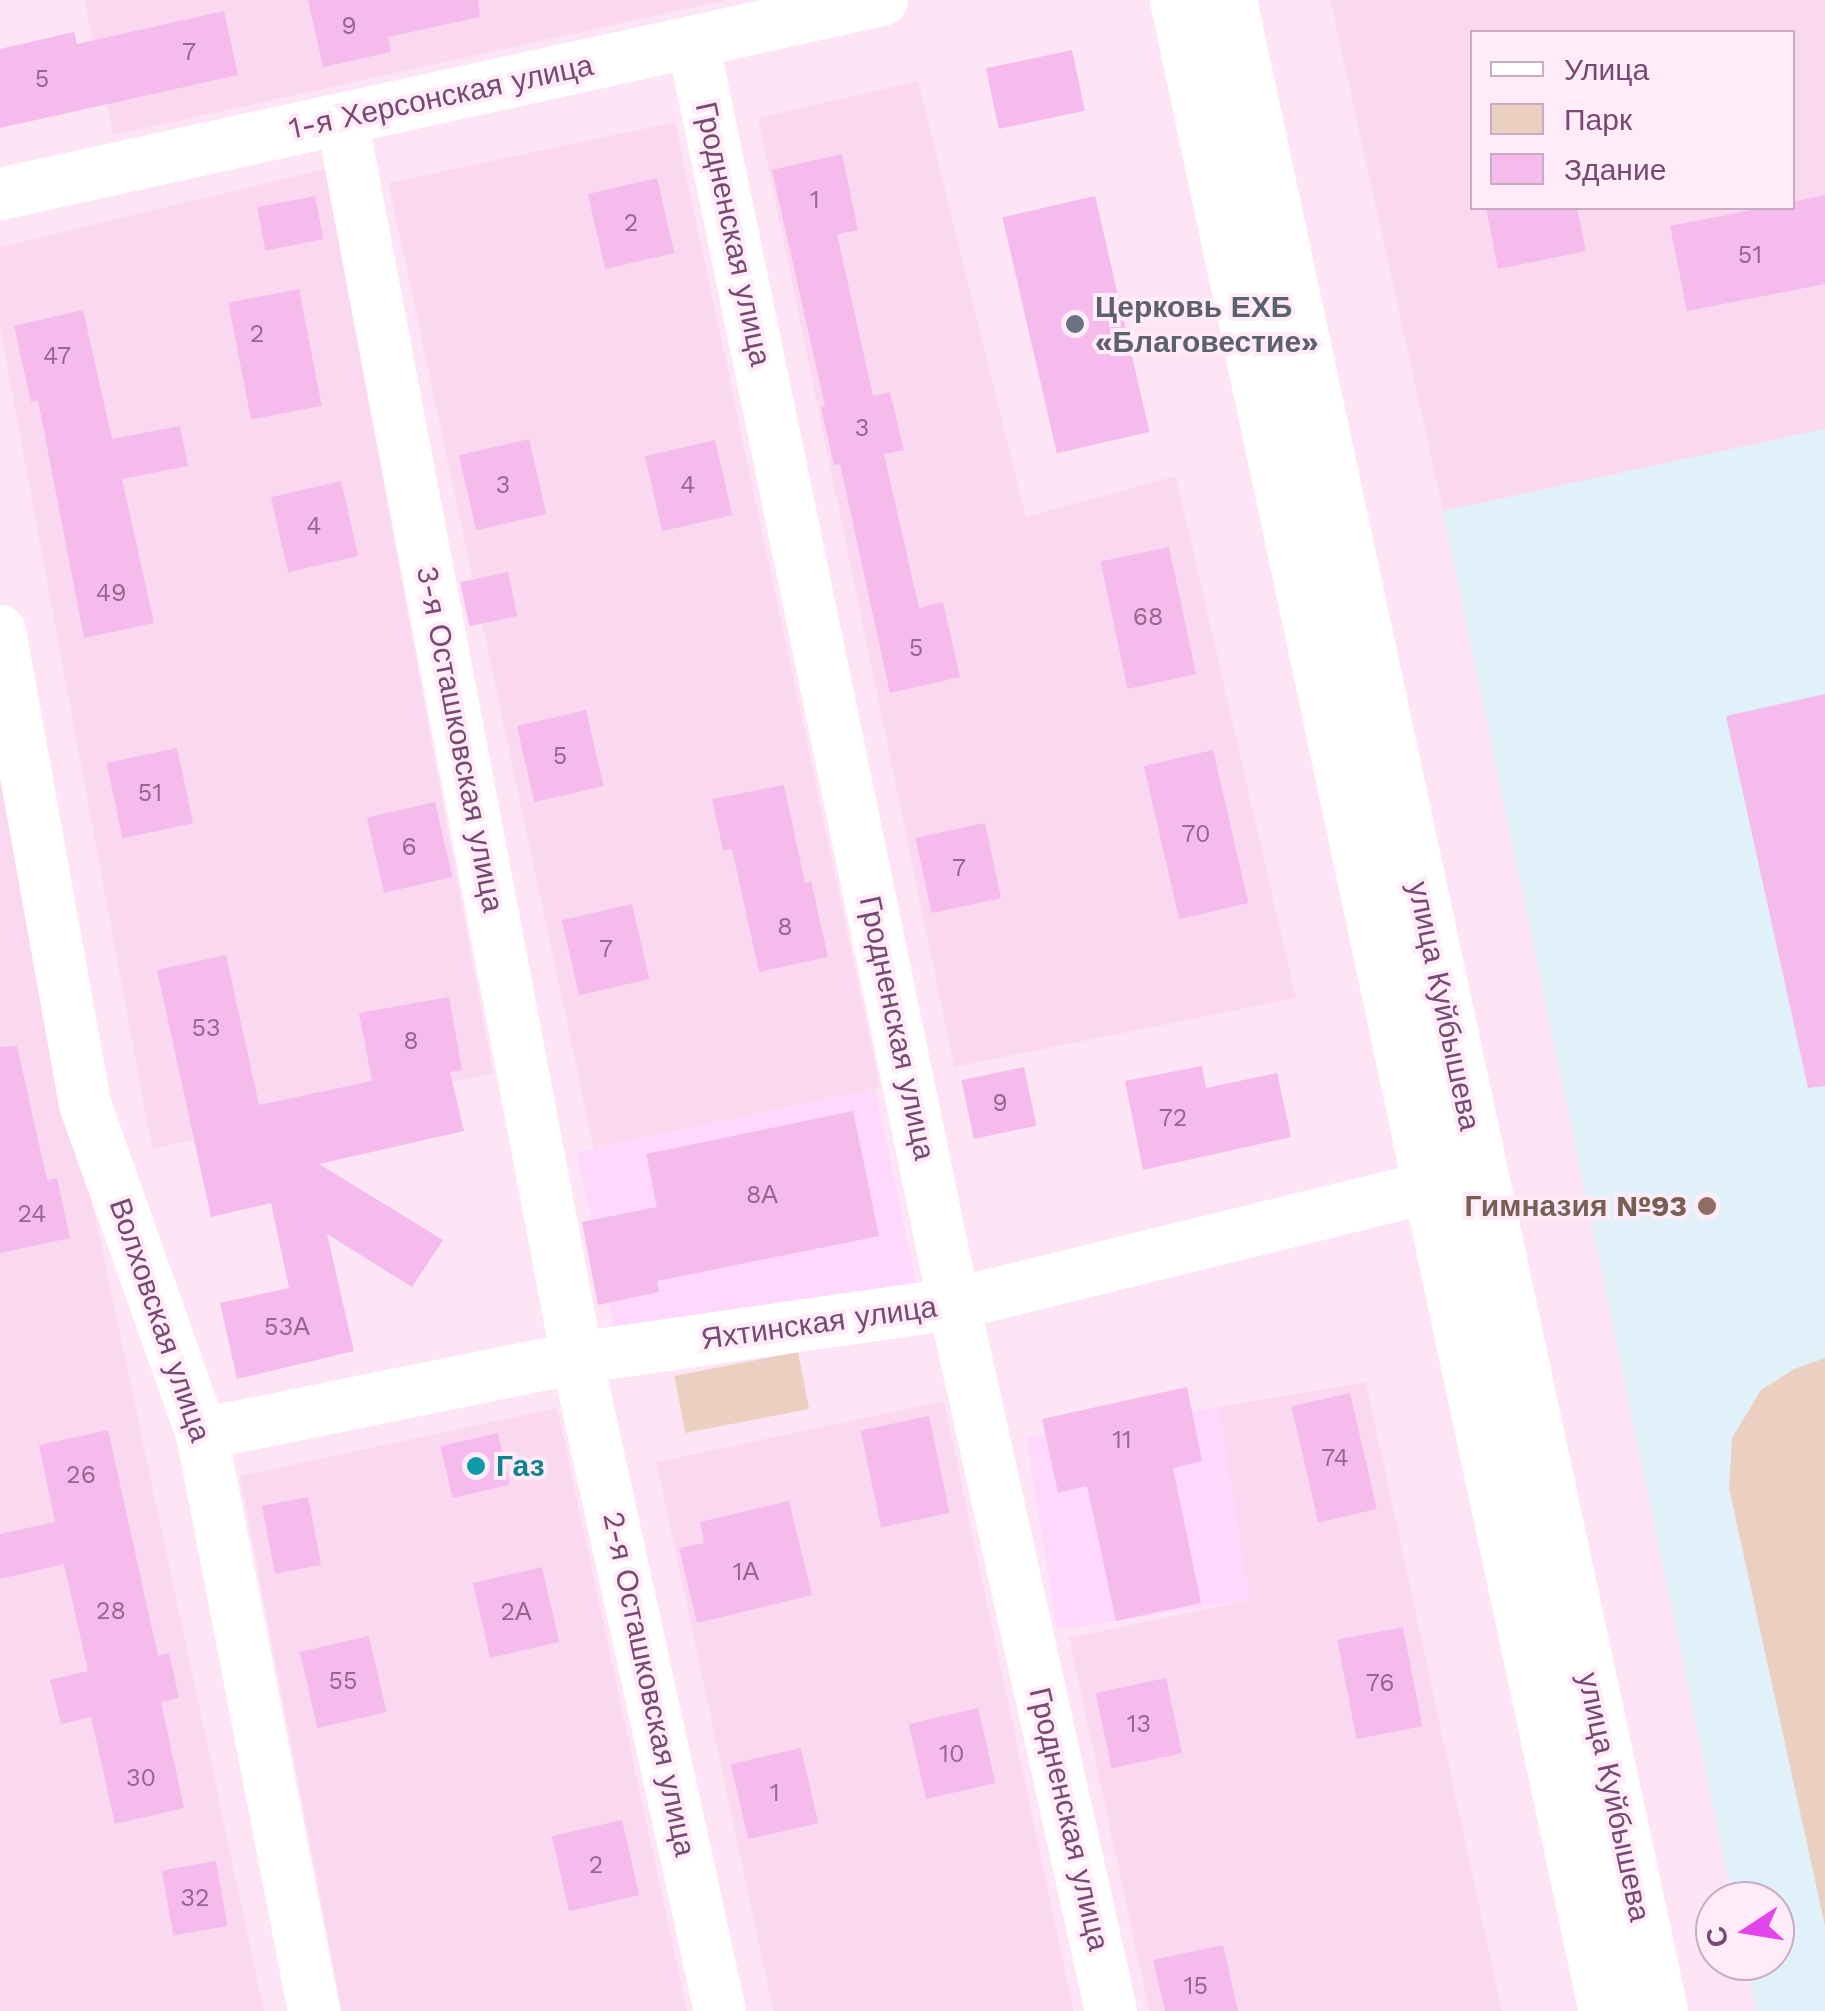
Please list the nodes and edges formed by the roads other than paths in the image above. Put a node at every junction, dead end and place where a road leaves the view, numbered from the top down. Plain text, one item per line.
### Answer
1 (882, 0) edge
2 (1177, 0) edge
3 (1229, 0) edge
4 (693, 42) junction
5 (342, 119) junction
6 (0, 194) edge
7 (1302, 464) junction
8 (0, 631) edge
9 (1456, 1182) junction
10 (954, 1304) junction
11 (578, 1358) junction
12 (202, 1434) junction
13 (314, 2011) edge
14 (720, 2011) edge
15 (1112, 2011) edge
16 (1606, 2011) edge
17 (1660, 2011) edge

1 - 4 street, 1-я Херсонская улица
2 - 7 main road, улица Куйбышева
3 - 7 main road, улица Куйбышева
4 - 5 street, 1-я Херсонская улица
4 - 10 street, Гродненская улица
5 - 6 street, 1-я Херсонская улица
5 - 11 street, 3-я Осташковская улица
7 - 9 main road, улица Куйбышева
8 - 12 street, Волховская улица
9 - 10 street, Яхтинская улица
9 - 16 main road, улица Куйбышева
9 - 17 main road, улица Куйбышева
10 - 11 street, Яхтинская улица
10 - 15 street, Гродненская улица
11 - 12 street, Яхтинская улица
11 - 14 street, 2-я Осташковская улица
12 - 13 street, Волховская улица

